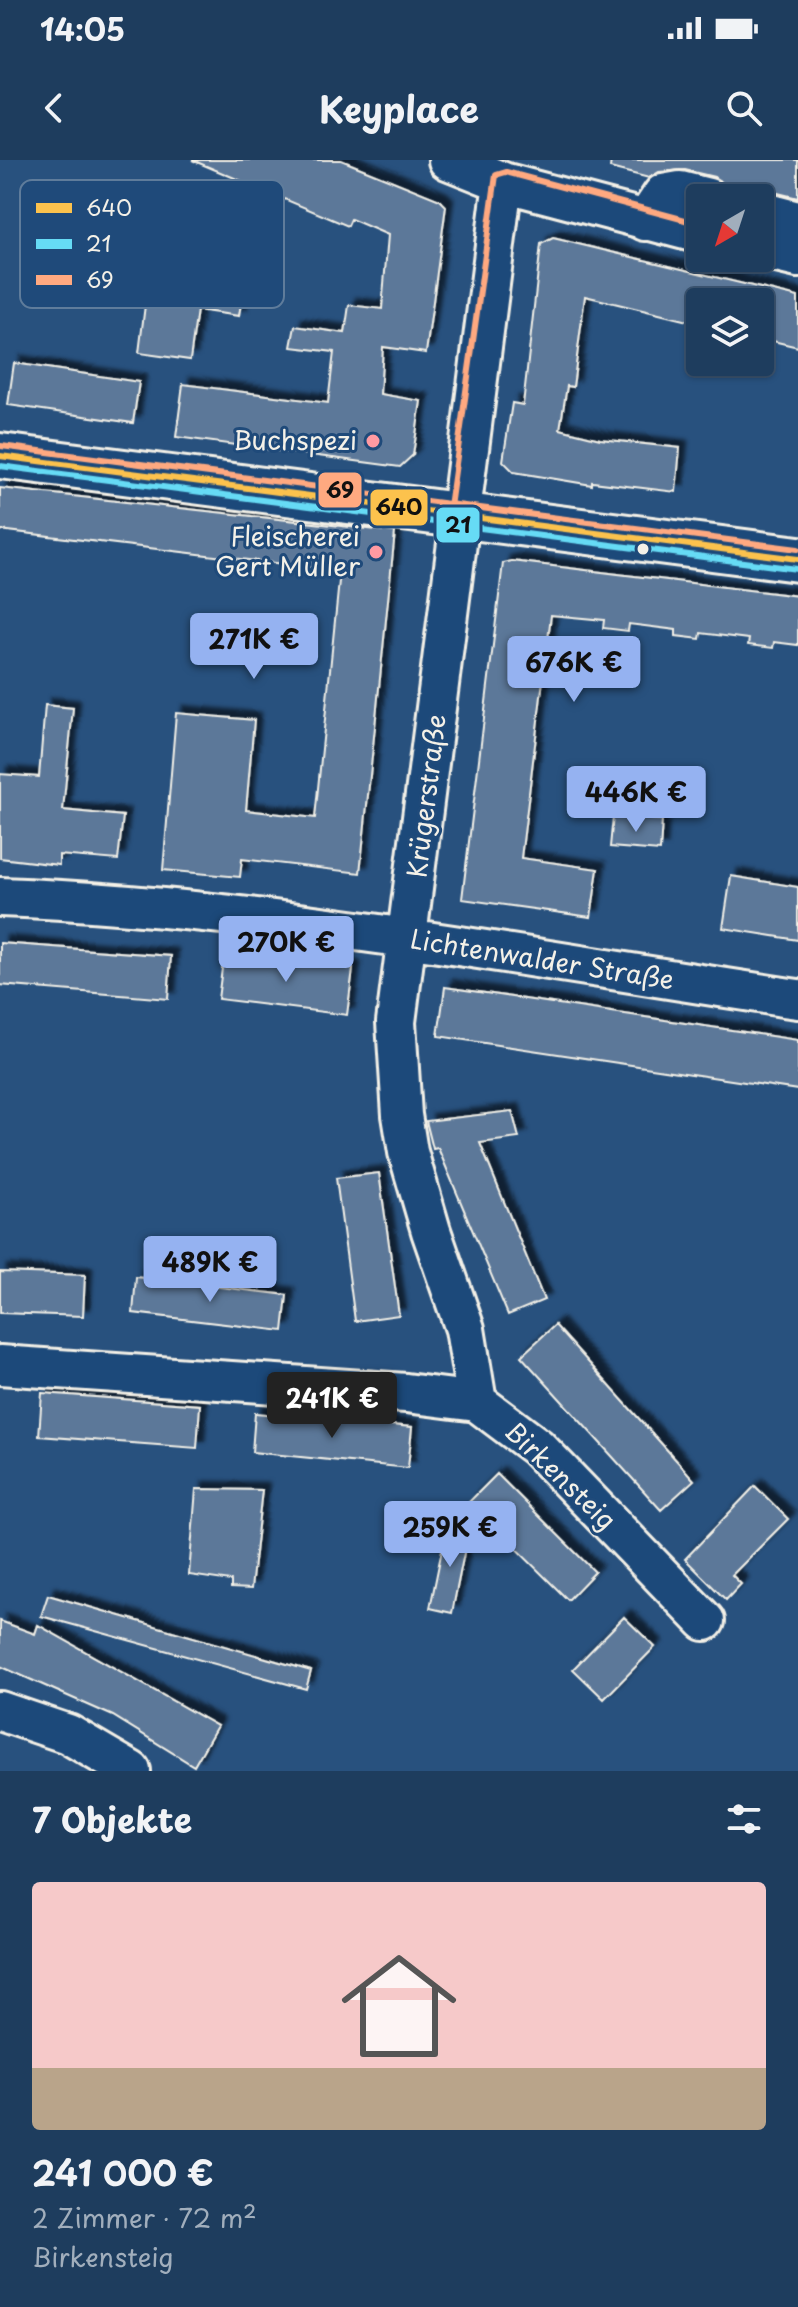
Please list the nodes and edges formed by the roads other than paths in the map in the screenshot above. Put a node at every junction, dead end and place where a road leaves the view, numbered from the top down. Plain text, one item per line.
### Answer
1 (448, 160) edge
2 (503, 182) junction
3 (686, 192) edge
4 (774, 215) edge
5 (645, 221) junction
6 (798, 221) edge
7 (686, 231) edge
8 (774, 252) edge
9 (798, 258) edge
10 (0, 456) edge
11 (459, 515) junction
12 (798, 559) edge
13 (0, 897) edge
14 (405, 940) junction
15 (798, 999) edge
16 (0, 1365) edge
17 (477, 1402) junction
18 (705, 1621) dead end
19 (0, 1711) edge
20 (131, 1771) edge

1 - 2 street
2 - 5 street
2 - 11 street, Krügerstraße
3 - 5 street
4 - 6 street
5 - 7 street
8 - 9 street
10 - 11 main road
11 - 12 main road
11 - 14 street, Krügerstraße
13 - 14 street, Lichtenwalder Straße
14 - 15 street, Lichtenwalder Straße
14 - 17 street, Krügerstraße
16 - 17 street, Birkensteig
17 - 18 street, Birkensteig
19 - 20 street

